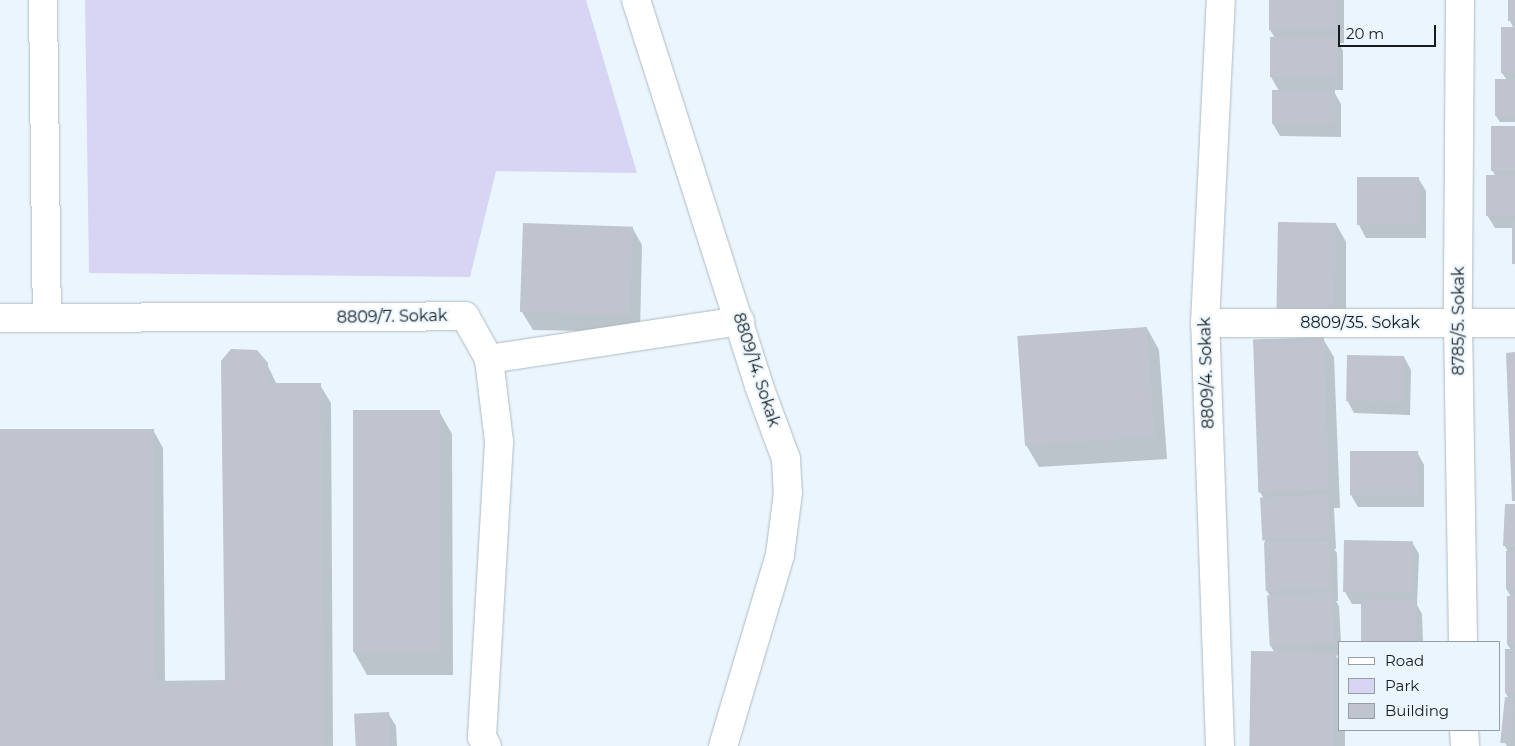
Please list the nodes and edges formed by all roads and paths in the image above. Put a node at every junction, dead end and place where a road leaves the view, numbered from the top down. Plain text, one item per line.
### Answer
1 (43, 0) edge
2 (636, 0) edge
3 (1221, 0) edge
4 (1460, 0) edge
5 (0, 318) edge
6 (47, 318) junction
7 (740, 321) junction
8 (1205, 323) junction
9 (1515, 323) edge
10 (1458, 324) junction
11 (489, 359) junction
12 (1463, 641) edge
13 (1464, 731) edge
14 (486, 746) edge
15 (723, 746) edge
16 (1220, 746) edge
17 (1465, 746) edge

1 - 6 street
2 - 7 street, 8809/14. Sokak
3 - 8 street, 8809/4. Sokak
4 - 10 street, 8785/5. Sokak
5 - 6 street, 8809/7. Sokak
6 - 11 street, 8809/7. Sokak
7 - 11 street
7 - 15 street, 8809/14. Sokak
8 - 10 street, 8809/35. Sokak
8 - 16 street, 8809/4. Sokak
9 - 10 street, 8809/35. Sokak
10 - 12 street, 8785/5. Sokak
11 - 14 street, 8809/7. Sokak
13 - 17 street

